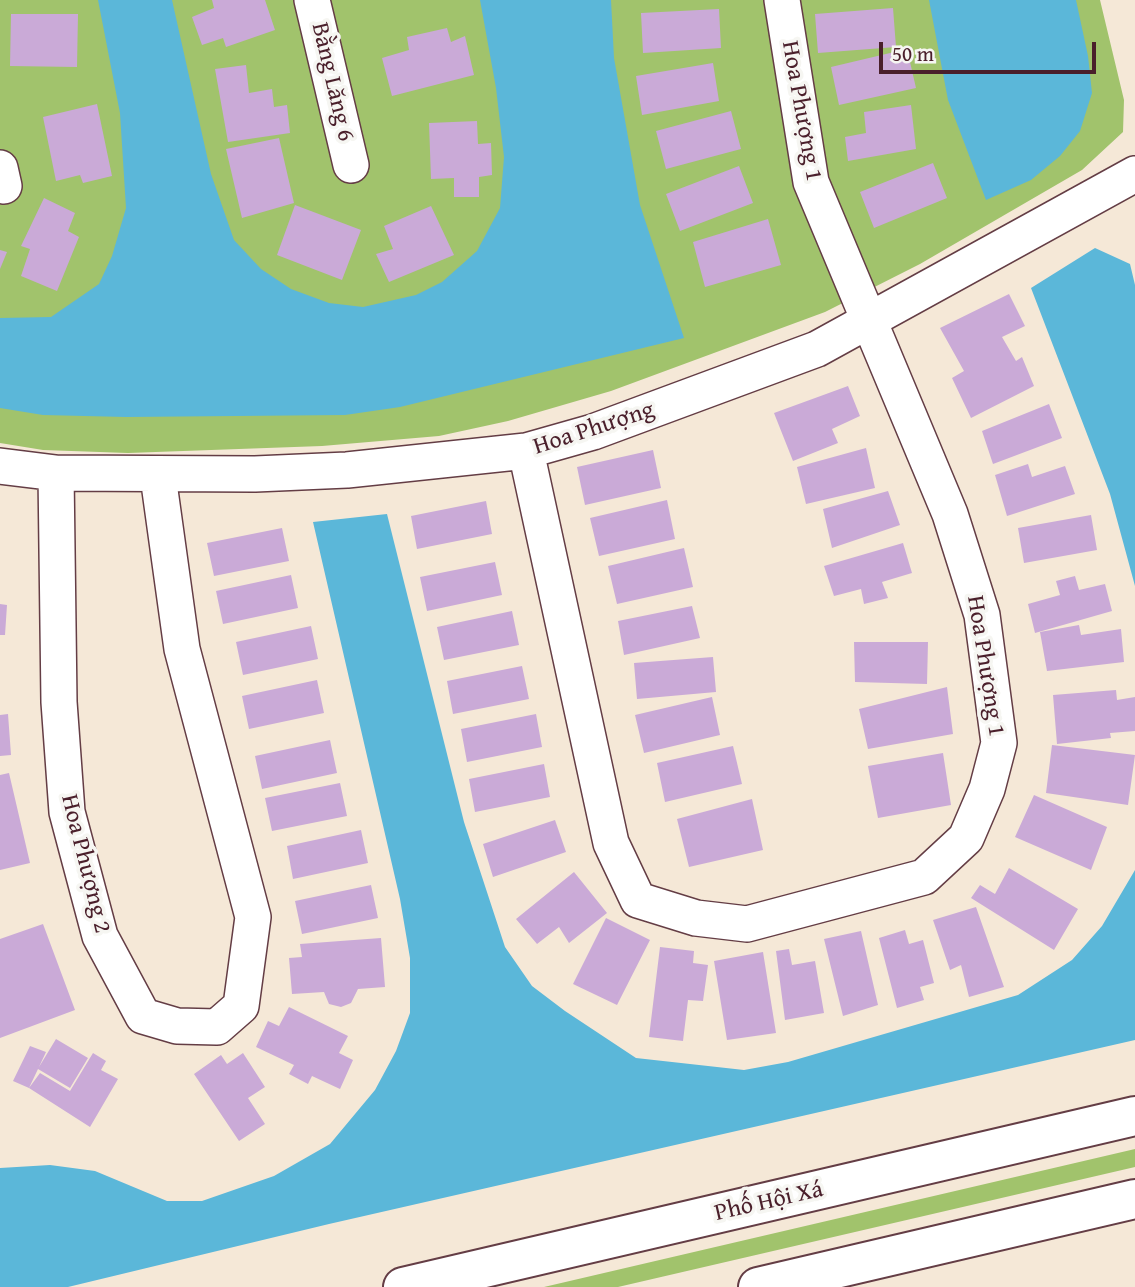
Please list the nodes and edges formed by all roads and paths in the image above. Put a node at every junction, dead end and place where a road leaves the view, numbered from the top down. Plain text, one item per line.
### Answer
1 (312, 0) edge
2 (782, 0) edge
3 (351, 165) dead end
4 (1135, 174) edge
5 (868, 321) junction
6 (526, 451) junction
7 (0, 466) edge
8 (56, 473) junction
9 (158, 476) junction
10 (1135, 1116) edge
11 (1135, 1199) edge
12 (403, 1287) edge
13 (758, 1287) edge

1 - 3 street, Bằng Lăng 6
2 - 5 street, Hoa Phượng 1
4 - 5 street, Hoa Phượng
5 - 6 street, Hoa Phượng
5 - 6 street, Hoa Phượng 1
6 - 9 street, Hoa Phượng
7 - 8 street, Hoa Phượng
8 - 9 street, Hoa Phượng
8 - 9 street, Hoa Phượng 2
10 - 12 main road, Phố Hội Xá
11 - 13 main road

